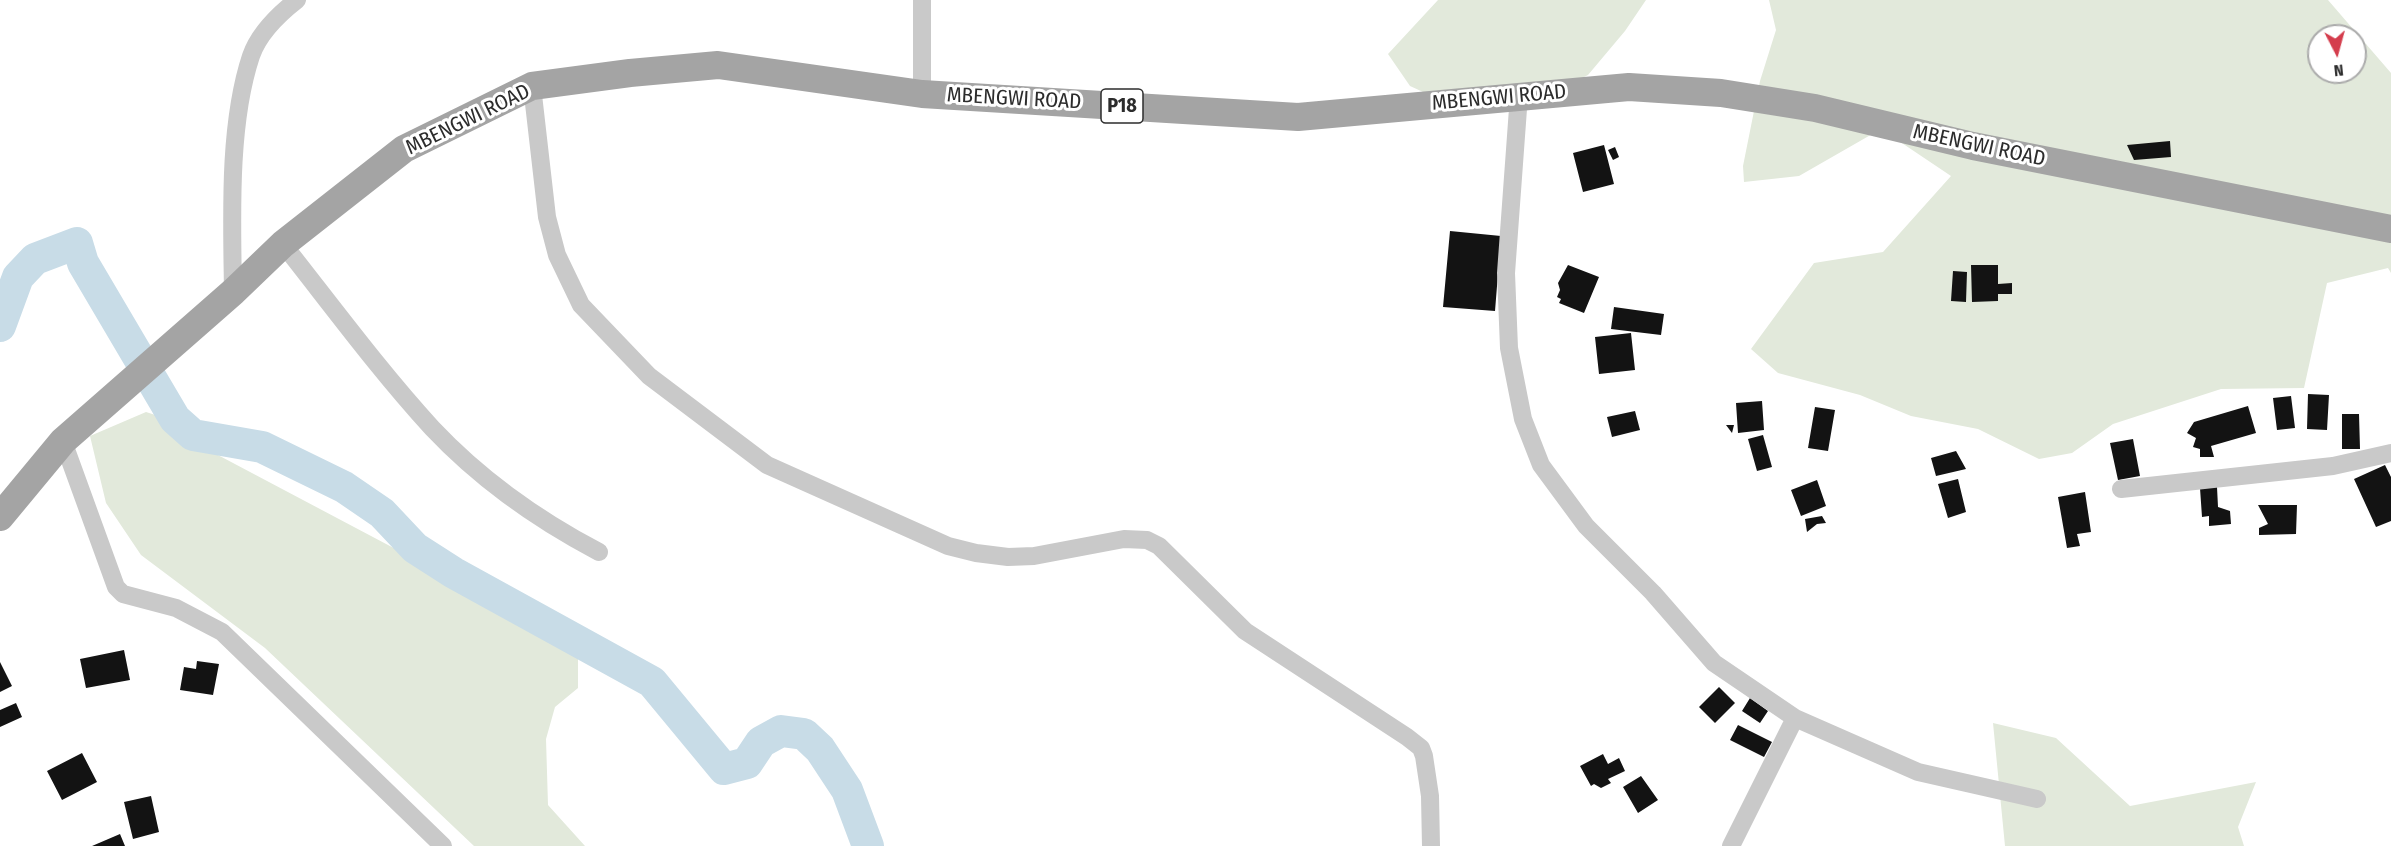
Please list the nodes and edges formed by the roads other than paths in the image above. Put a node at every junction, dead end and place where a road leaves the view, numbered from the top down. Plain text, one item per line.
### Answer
1 (297, 0) edge
2 (922, 0) edge
3 (532, 86) junction
4 (922, 94) junction
5 (1519, 95) junction
6 (2391, 229) edge
7 (283, 244) junction
8 (233, 292) junction
9 (63, 441) junction
10 (2391, 453) edge
11 (2121, 489) dead end
12 (0, 517) edge
13 (599, 552) dead end
14 (1795, 718) junction
15 (2037, 799) dead end
16 (443, 846) edge
17 (1431, 846) edge
18 (1731, 846) edge

1 - 8 street
2 - 4 street
3 - 4 main road, MBENGWI ROAD / P18
3 - 7 main road, MBENGWI ROAD / P18
3 - 17 street
4 - 5 main road, MBENGWI ROAD / P18
5 - 6 main road, MBENGWI ROAD / P18
5 - 14 street
7 - 8 main road, MBENGWI ROAD / P18
7 - 13 street
8 - 9 main road, MBENGWI ROAD / P18
9 - 12 main road, MBENGWI ROAD / P18
9 - 16 street
10 - 11 street
14 - 15 street
14 - 18 street

